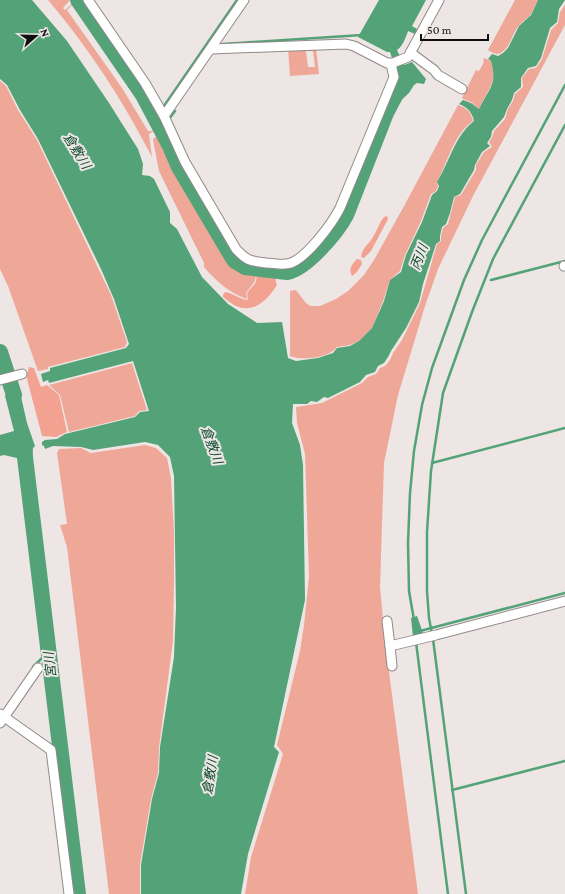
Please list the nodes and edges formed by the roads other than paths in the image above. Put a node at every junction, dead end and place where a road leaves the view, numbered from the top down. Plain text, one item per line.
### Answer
1 (88, 0) edge
2 (244, 0) edge
3 (439, 0) edge
4 (211, 49) junction
5 (411, 53) junction
6 (392, 63) junction
7 (462, 89) dead end
8 (164, 116) junction
9 (19, 375) dead end
10 (1, 380) edge
11 (565, 601) edge
12 (387, 621) dead end
13 (390, 646) junction
14 (392, 666) dead end
15 (38, 668) dead end
16 (1, 717) edge
17 (68, 894) edge

1 - 8 street
2 - 4 street
3 - 5 street
4 - 6 street
4 - 8 street
5 - 6 street
5 - 7 street
6 - 8 street
9 - 10 street
11 - 13 street
12 - 13 street
13 - 14 street
15 - 16 street
16 - 17 street

